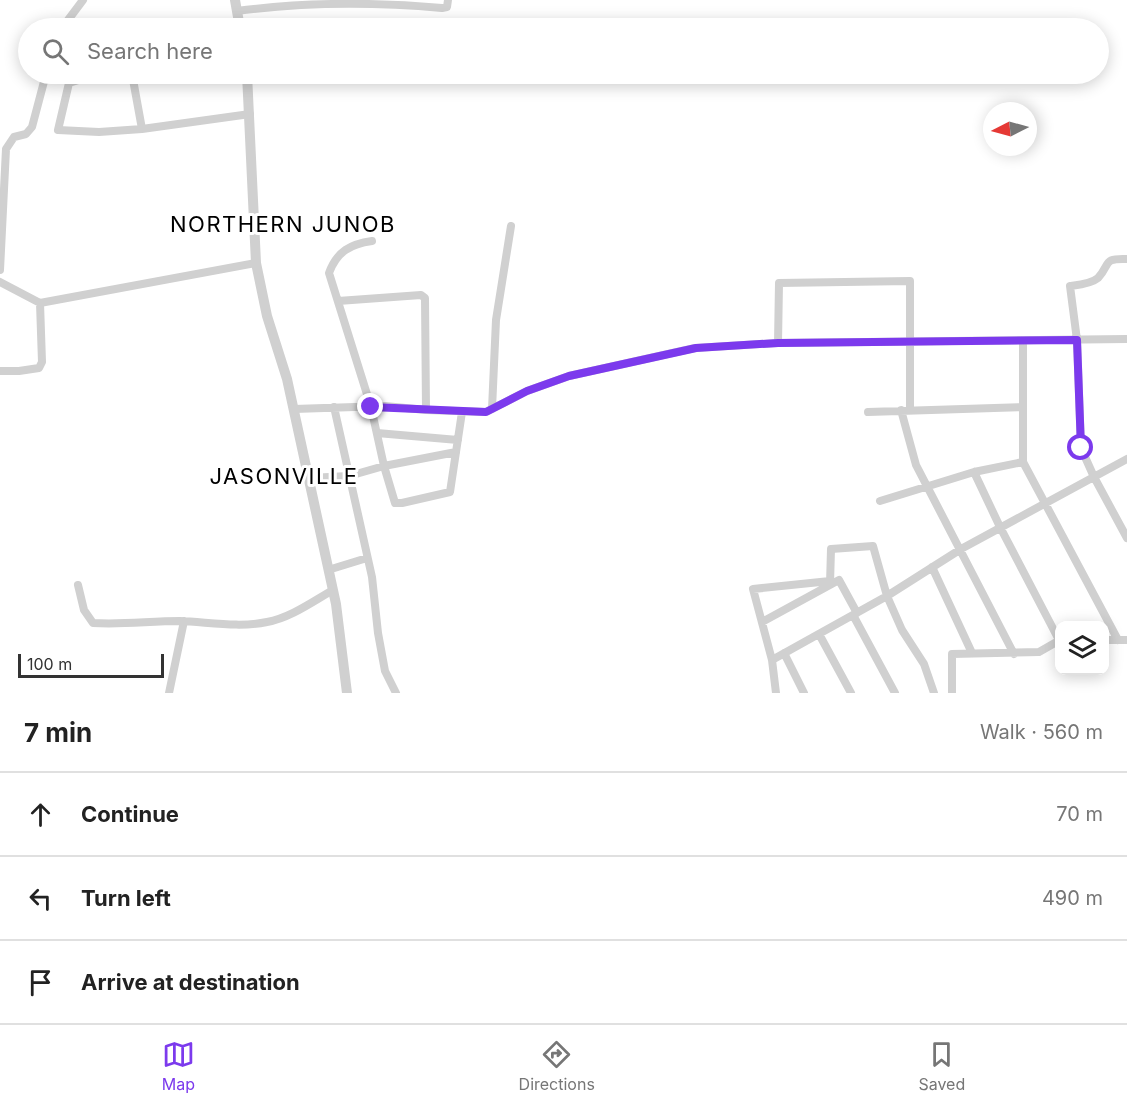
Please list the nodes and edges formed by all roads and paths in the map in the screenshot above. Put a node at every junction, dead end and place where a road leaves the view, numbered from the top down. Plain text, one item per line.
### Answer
1 (83, 0) edge
2 (448, 0) edge
3 (394, 2) edge
4 (236, 5) edge
5 (70, 18) edge
6 (43, 84) edge
7 (69, 84) edge
8 (134, 84) edge
9 (248, 84) edge
10 (249, 114) junction
11 (142, 129) junction
12 (511, 226) dead end
13 (372, 241) dead end
14 (1127, 260) edge
15 (256, 263) junction
16 (0, 270) edge
17 (0, 282) edge
18 (338, 301) junction
19 (40, 303) junction
20 (1127, 339) edge
21 (1077, 340) junction
22 (1023, 341) junction
23 (778, 343) junction
24 (911, 343) junction
25 (0, 371) edge
26 (334, 407) junction
27 (371, 407) junction
28 (1023, 407) junction
29 (294, 409) junction
30 (492, 409) junction
31 (426, 410) junction
32 (905, 410) junction
33 (462, 412) junction
34 (868, 412) dead end
35 (377, 433) junction
36 (458, 440) junction
37 (456, 452) junction
38 (1127, 459) edge
39 (1023, 462) junction
40 (384, 466) junction
41 (974, 472) junction
42 (349, 476) junction
43 (1094, 477) junction
44 (309, 478) junction
45 (927, 485) junction
46 (880, 501) dead end
47 (1047, 503) junction
48 (1000, 527) junction
49 (1127, 538) edge
50 (961, 549) junction
51 (367, 558) junction
52 (932, 567) junction
53 (328, 570) junction
54 (830, 582) junction
55 (78, 585) dead end
56 (333, 590) junction
57 (887, 596) junction
58 (855, 614) junction
59 (184, 621) junction
60 (762, 622) junction
61 (1055, 632) edge
62 (819, 634) junction
63 (1123, 640) edge
64 (1055, 642) edge
65 (784, 653) junction
66 (972, 653) junction
67 (1014, 654) junction
68 (772, 660) junction
69 (170, 693) edge
70 (347, 693) edge
71 (396, 693) edge
72 (776, 693) edge
73 (804, 693) edge
74 (851, 693) edge
75 (895, 693) edge
76 (934, 693) edge
77 (952, 693) edge

1 - 5 street
2 - 3 street
3 - 4 street
6 - 16 street
7 - 11 street
8 - 11 street
9 - 10 street
10 - 11 street
10 - 15 street
12 - 30 street
13 - 18 street
14 - 21 street
15 - 19 street
15 - 29 street
17 - 19 street
18 - 27 street
18 - 31 street
19 - 25 street
20 - 21 street
21 - 22 street
21 - 43 street
22 - 24 street
22 - 28 street
23 - 24 street
23 - 24 street
23 - 30 street
24 - 32 street
26 - 27 street
26 - 29 street
26 - 42 street
27 - 31 street
27 - 35 street
28 - 32 street
28 - 39 street
29 - 44 street
30 - 33 street
31 - 33 street
32 - 34 street
32 - 45 street
33 - 36 street
35 - 36 street
35 - 40 street
36 - 37 street
37 - 40 street
37 - 40 street
38 - 43 street
39 - 41 street
39 - 47 street
40 - 42 street
41 - 45 street
41 - 48 street
42 - 44 street
42 - 51 street
43 - 47 street
43 - 49 street
44 - 53 street
45 - 46 street
45 - 50 street
47 - 48 street
47 - 63 street
48 - 50 street
48 - 61 street
50 - 52 street
50 - 67 street
51 - 53 street
51 - 71 street
52 - 57 street
52 - 66 street
53 - 56 street
54 - 57 street
54 - 58 street
54 - 60 street
54 - 60 street
55 - 59 street
56 - 59 street
56 - 70 street
57 - 58 street
57 - 76 street
58 - 62 street
58 - 75 street
59 - 69 street
60 - 68 street
62 - 65 street
62 - 74 street
64 - 67 street
65 - 68 street
65 - 73 street
66 - 67 street
66 - 77 street
68 - 72 street

